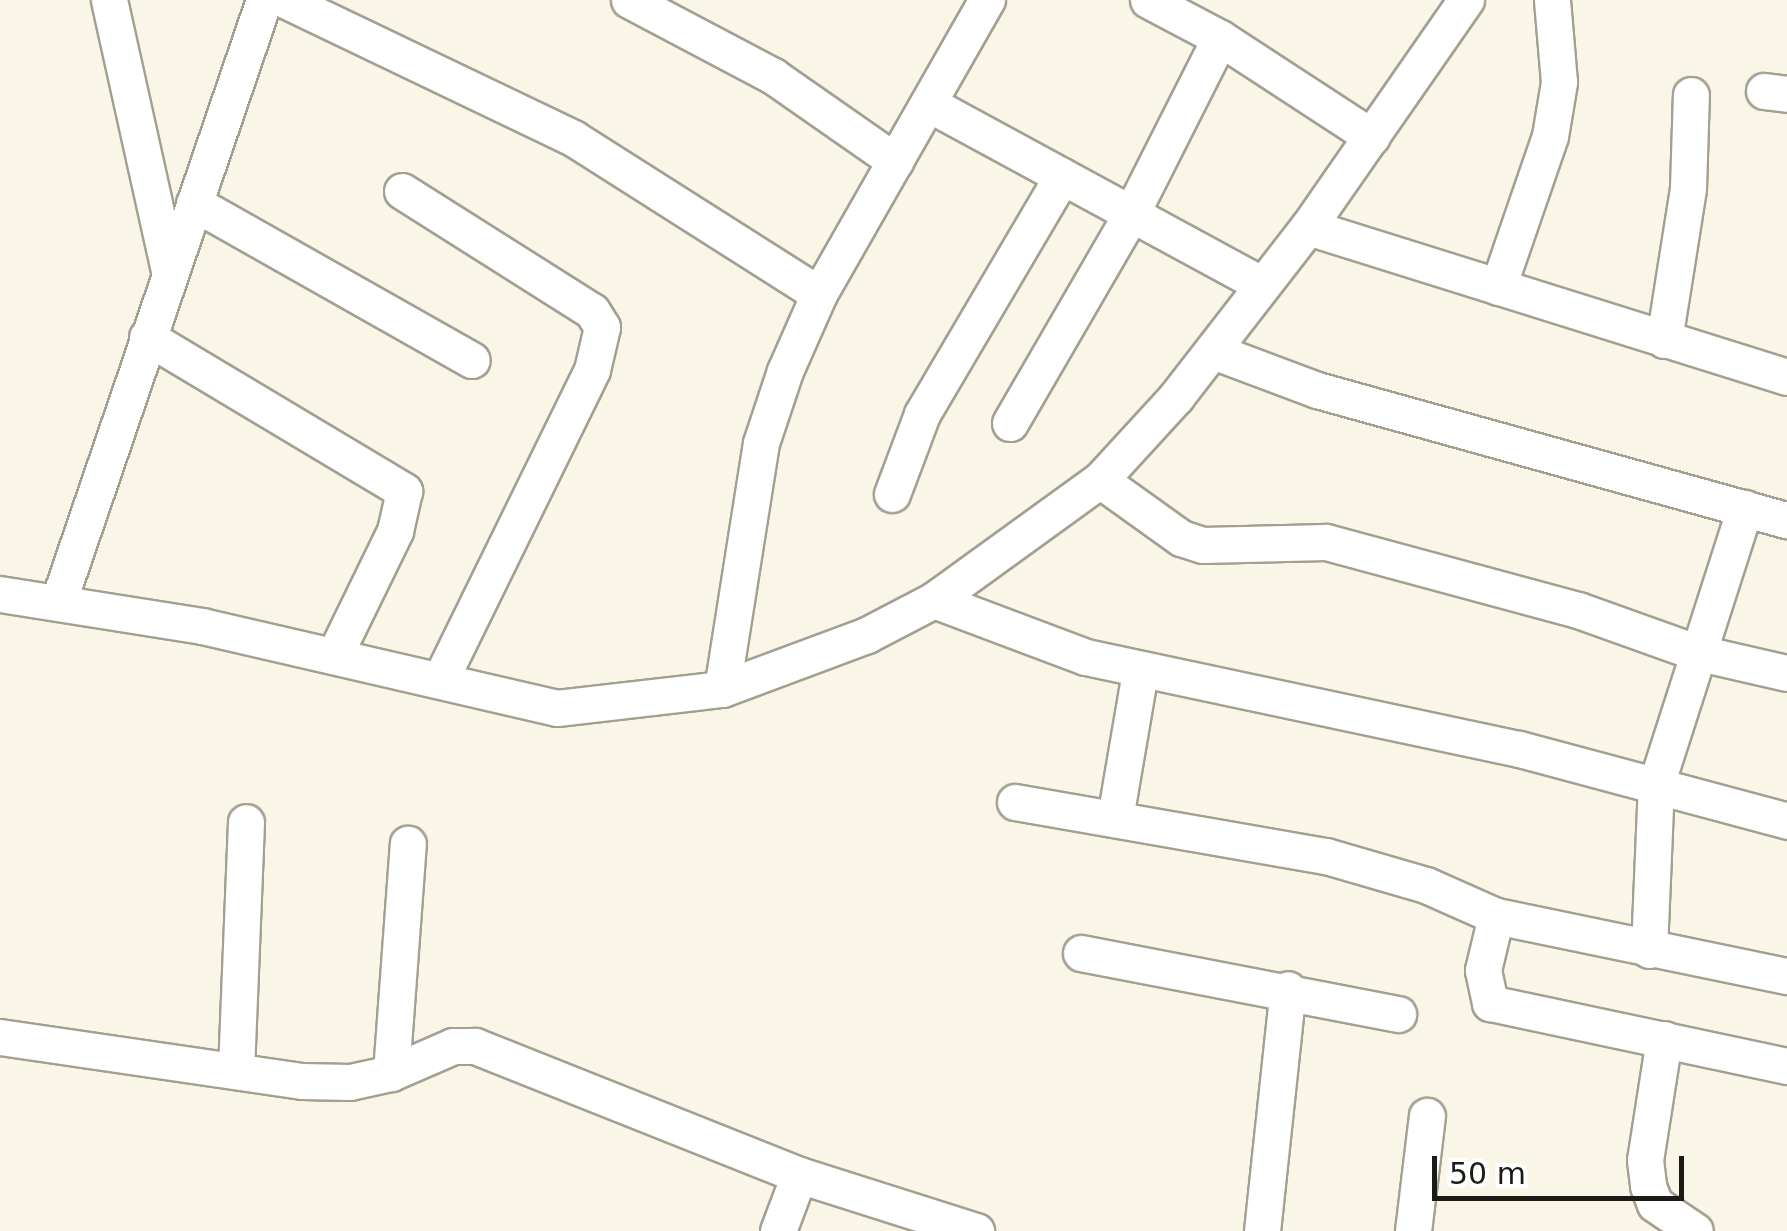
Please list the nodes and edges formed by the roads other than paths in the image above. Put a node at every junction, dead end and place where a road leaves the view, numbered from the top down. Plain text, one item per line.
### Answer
1 (264, 0) edge
2 (285, 0) edge
3 (629, 0) edge
4 (987, 0) edge
5 (1148, 0) edge
6 (1466, 0) edge
7 (1552, 0) edge
8 (114, 5) edge
9 (1220, 38) junction
10 (1691, 95) dead end
11 (930, 105) junction
12 (1372, 138) junction
13 (894, 160) junction
14 (1062, 176) junction
15 (402, 191) dead end
16 (194, 203) junction
17 (1131, 214) junction
18 (1308, 227) junction
19 (169, 272) junction
20 (1260, 284) junction
21 (1498, 287) junction
22 (819, 294) junction
23 (147, 338) junction
24 (1664, 340) junction
25 (1213, 351) junction
26 (472, 360) dead end
27 (1787, 377) edge
28 (1010, 423) dead end
29 (1100, 480) junction
30 (892, 494) dead end
31 (1745, 508) junction
32 (1787, 520) edge
33 (0, 594) edge
34 (59, 600) junction
35 (934, 600) junction
36 (1696, 652) junction
37 (335, 654) junction
38 (1140, 670) junction
39 (1787, 673) edge
40 (440, 680) junction
41 (722, 689) junction
42 (1656, 784) junction
43 (1015, 802) dead end
44 (1115, 818) junction
45 (1787, 821) edge
46 (246, 822) dead end
47 (408, 844) dead end
48 (1496, 916) junction
49 (1648, 950) junction
50 (1081, 953) dead end
51 (1787, 976) edge
52 (1288, 990) junction
53 (1398, 1014) dead end
54 (0, 1037) edge
55 (1664, 1039) junction
56 (1787, 1066) edge
57 (236, 1071) junction
58 (391, 1073) junction
59 (1427, 1116) dead end
60 (798, 1176) junction
61 (778, 1231) edge
62 (976, 1231) edge
63 (1262, 1231) edge
64 (1413, 1231) edge
65 (1695, 1231) edge

1 - 16 street
2 - 22 street
3 - 13 street
4 - 11 street
5 - 9 street
6 - 12 street
7 - 21 street
8 - 19 street
9 - 12 street
9 - 17 street
10 - 24 street
11 - 13 street
11 - 14 street
12 - 18 street
13 - 22 street
14 - 17 street
14 - 30 street
15 - 40 street
16 - 19 street
16 - 26 street
17 - 20 street
17 - 28 street
18 - 20 street
18 - 21 street
19 - 23 street
20 - 25 street
21 - 24 street
22 - 41 street
23 - 34 street
23 - 37 street
24 - 27 street
25 - 29 street
25 - 31 street
29 - 35 street
29 - 36 street
31 - 32 street
31 - 36 street
33 - 34 street
34 - 37 street
35 - 38 street
35 - 41 street
36 - 39 street
36 - 42 street
37 - 40 street
38 - 42 street
38 - 44 street
40 - 41 street
42 - 45 street
42 - 49 street
43 - 44 street
44 - 48 street
46 - 57 street
47 - 58 street
48 - 49 street
48 - 55 street
49 - 51 street
50 - 52 street
52 - 53 street
52 - 63 street
54 - 57 street
55 - 56 street
55 - 65 street
57 - 58 street
58 - 60 street
59 - 64 street
60 - 61 street
60 - 62 street

